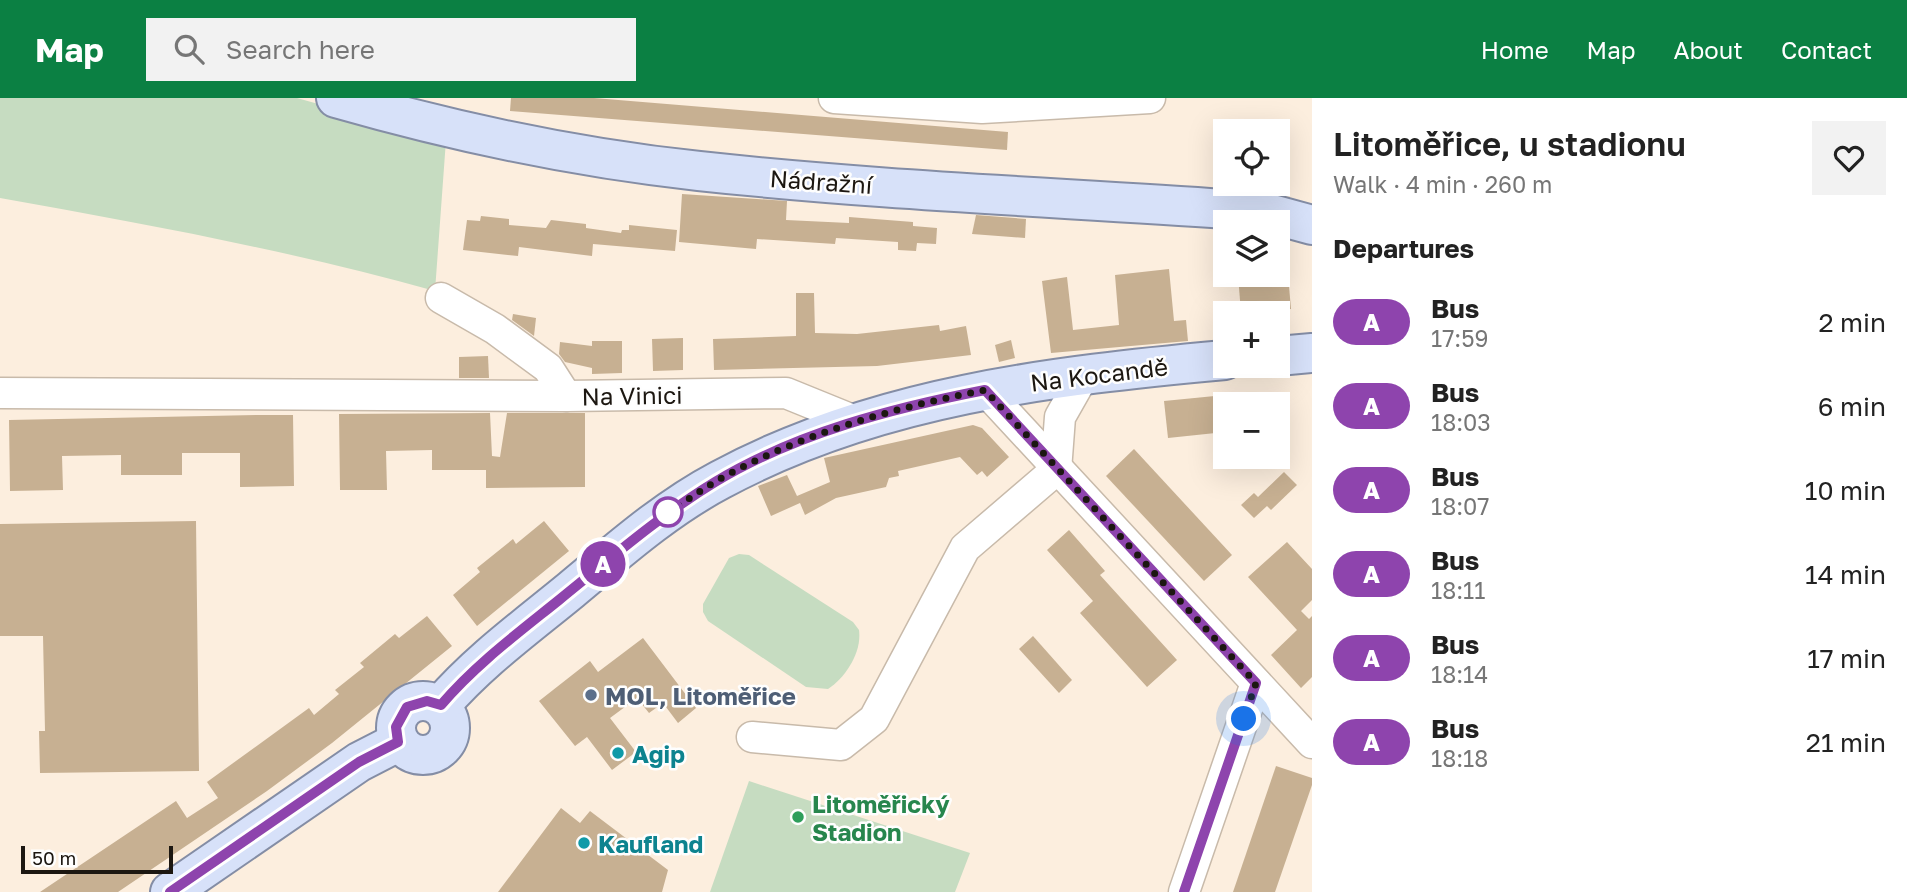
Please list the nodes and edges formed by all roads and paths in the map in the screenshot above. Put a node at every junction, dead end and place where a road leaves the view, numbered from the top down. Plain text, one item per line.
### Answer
1 (336, 98) edge
2 (834, 98) edge
3 (1150, 98) edge
4 (981, 103) edge
5 (1312, 225) edge
6 (441, 298) dead end
7 (1312, 352) edge
8 (1290, 355) edge
9 (1213, 361) edge
10 (1085, 373) junction
11 (985, 390) junction
12 (0, 393) edge
13 (566, 396) junction
14 (855, 421) junction
15 (1056, 470) junction
16 (1256, 683) junction
17 (752, 737) dead end
18 (1312, 743) edge
19 (170, 892) edge
20 (1184, 892) edge

1 - 5 main road, Nádražní
2 - 4 street
3 - 4 street
6 - 13 street, Na Vinici
7 - 8 main road
9 - 10 main road, Na Kocandě
10 - 11 main road, Na Kocandě
10 - 15 street
11 - 14 main road, Na Kocandě
11 - 15 street
12 - 13 street
13 - 14 street, Na Vinici
14 - 19 main road, Na Kocandě
15 - 16 street
15 - 17 street
16 - 18 street
16 - 20 street

